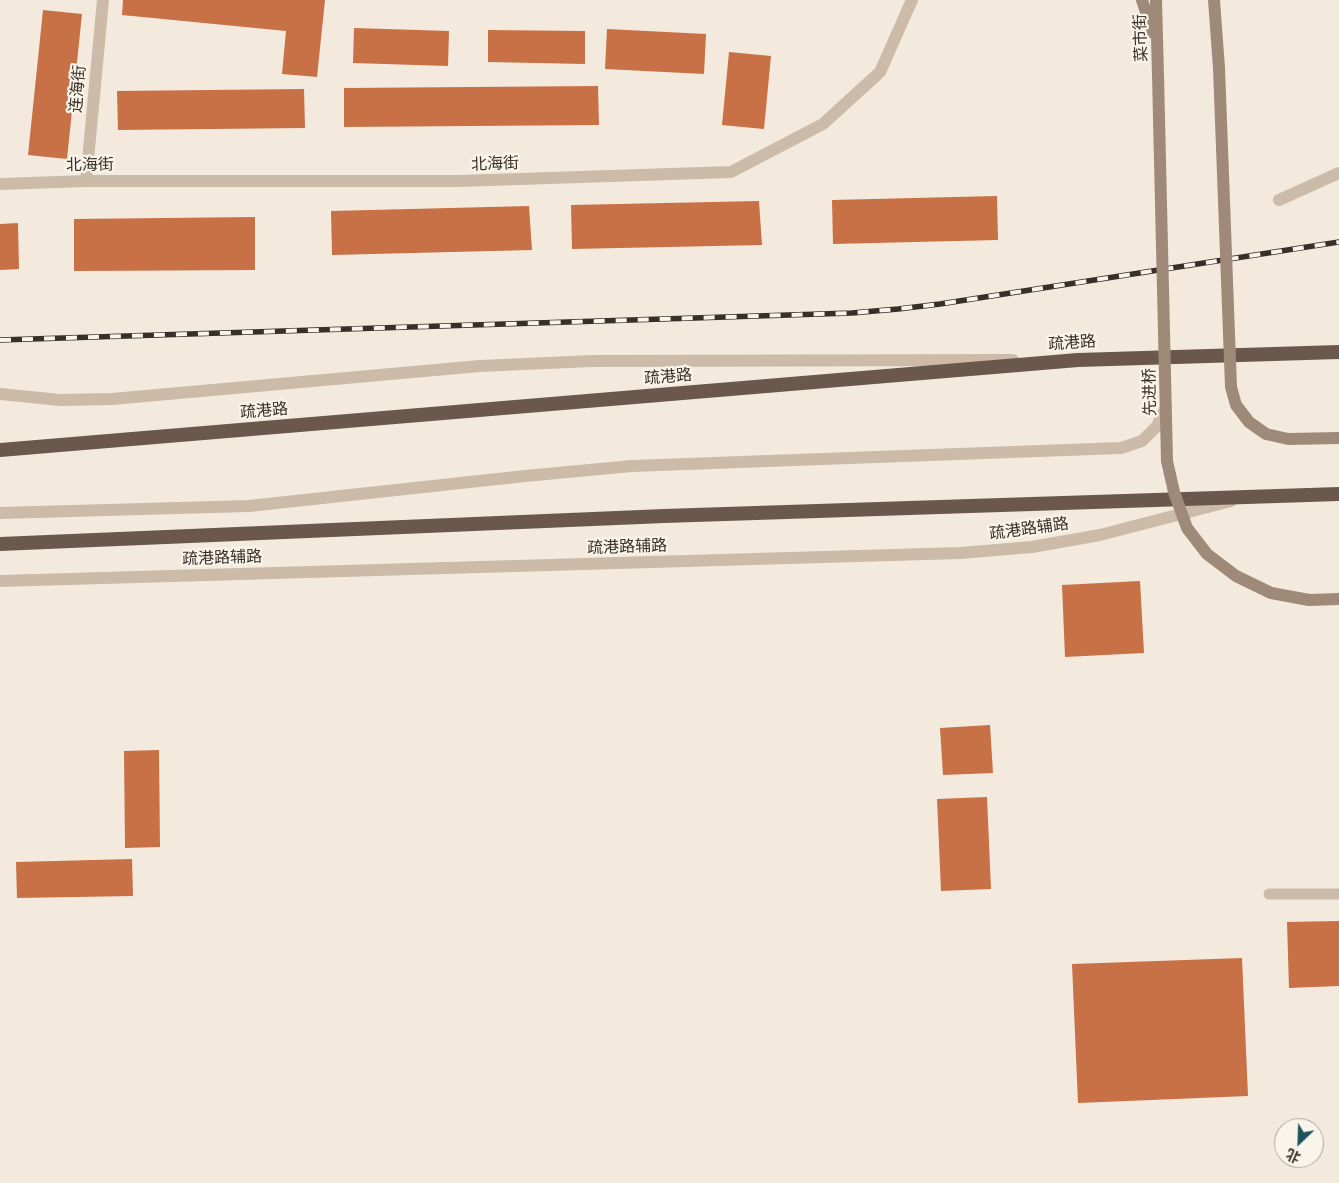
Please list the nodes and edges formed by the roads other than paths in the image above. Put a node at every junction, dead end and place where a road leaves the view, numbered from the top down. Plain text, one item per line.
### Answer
1 (103, 0) edge
2 (912, 0) edge
3 (1142, 0) edge
4 (1156, 0) edge
5 (1214, 0) edge
6 (1157, 47) junction
7 (1158, 75) joint
8 (1339, 173) edge
9 (86, 181) junction
10 (0, 184) edge
11 (1279, 200) dead end
12 (1339, 352) edge
13 (1078, 360) junction
14 (0, 394) edge
15 (1166, 407) junction
16 (1339, 438) edge
17 (0, 450) edge
18 (1339, 494) edge
19 (1248, 497) junction
20 (0, 513) edge
21 (0, 544) edge
22 (0, 581) edge
23 (1339, 599) edge
24 (1269, 894) dead end
25 (1339, 894) edge

1 - 9 street, 连海街
2 - 9 street, 北海街
3 - 6 main road
4 - 6 main road, 菜市街
5 - 16 main road, bridge
6 - 7 main road, 菜市街
7 - 15 main road, 先进桥, bridge
8 - 11 street
9 - 10 street, 北海街
12 - 13 highway, 疏港路
13 - 14 street
13 - 17 highway, 疏港路
15 - 20 street
15 - 23 main road, 先进桥, bridge
18 - 19 highway
19 - 21 highway
19 - 22 street, 疏港路辅路
24 - 25 lane

